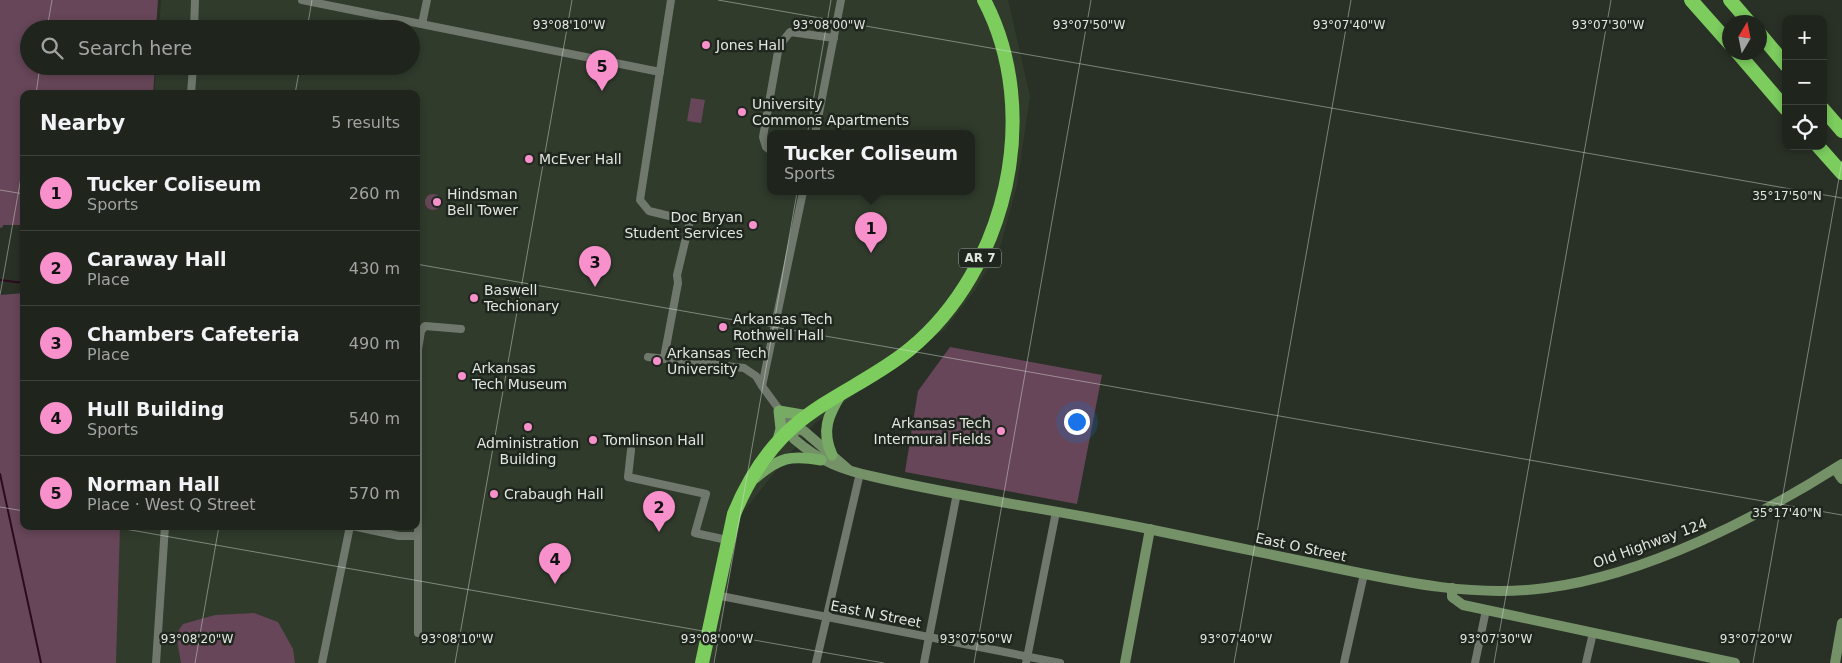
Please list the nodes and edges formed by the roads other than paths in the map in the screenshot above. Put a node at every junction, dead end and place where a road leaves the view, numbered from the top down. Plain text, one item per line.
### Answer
1 (195, 0) edge
2 (302, 0) edge
3 (427, 0) edge
4 (671, 0) edge
5 (842, 0) edge
6 (984, 0) edge
7 (1691, 0) edge
8 (1730, 0) edge
9 (1743, 15) edge
10 (194, 20) edge
11 (402, 20) edge
12 (422, 24) joint
13 (1722, 35) edge
14 (834, 38) junction
15 (1767, 42) edge
16 (1744, 60) edge
17 (1782, 60) edge
18 (660, 72) junction
19 (192, 75) edge
20 (191, 90) edge
21 (1783, 105) edge
22 (1827, 114) edge
23 (816, 130) edge
24 (1842, 131) edge
25 (767, 148) edge
26 (1821, 150) edge
27 (1842, 174) edge
28 (802, 195) edge
29 (461, 329) dead end
30 (420, 338) edge
31 (648, 356) dead end
32 (664, 358) junction
33 (762, 386) junction
34 (841, 394) junction
35 (779, 411) junction
36 (808, 416) junction
37 (792, 428) junction
38 (777, 444) junction
39 (631, 450) dead end
40 (827, 458) junction
41 (1838, 467) edge
42 (860, 473) junction
43 (1842, 479) edge
44 (748, 484) junction
45 (957, 493) junction
46 (1056, 512) junction
47 (1150, 529) junction
48 (165, 530) edge
49 (350, 530) edge
50 (370, 530) edge
51 (418, 530) edge
52 (418, 536) junction
53 (727, 540) junction
54 (1364, 574) junction
55 (1452, 588) junction
56 (716, 594) junction
57 (1486, 610) junction
58 (826, 616) junction
59 (1842, 623) edge
60 (418, 633) dead end
61 (1593, 633) junction
62 (929, 637) junction
63 (1027, 660) edge
64 (156, 663) edge
65 (322, 663) edge
66 (702, 663) edge
67 (816, 663) edge
68 (924, 663) edge
69 (1060, 663) edge
70 (1125, 663) edge
71 (1344, 663) edge
72 (1475, 663) edge
73 (1586, 663) edge
74 (1735, 663) edge
75 (1835, 663) edge

1 - 10 street
2 - 11 street
3 - 12 street
4 - 18 street
5 - 14 street
6 - 34 highway, AR 7
7 - 13 highway
8 - 9 highway
12 - 18 street
14 - 23 street
14 - 25 street
15 - 17 highway
16 - 21 highway
18 - 32 street
19 - 20 street
22 - 24 highway
26 - 27 highway
28 - 33 street
29 - 30 street
31 - 32 street
32 - 33 street
33 - 35 street
34 - 36 highway, AR 7
34 - 40 main road
35 - 36 main road
35 - 37 street
35 - 38 main road
36 - 37 highway, AR 7
37 - 38 highway, AR 7
37 - 40 street, East O Street
38 - 44 highway, AR 7
39 - 53 street
40 - 42 street, East O Street
40 - 44 main road
41 - 43 street
41 - 55 street, Old Highway 124
42 - 45 street, East O Street
42 - 58 street
44 - 53 highway, AR 7
45 - 46 street, East O Street
45 - 62 street
46 - 47 street, East O Street
46 - 63 street
47 - 54 street, East O Street
47 - 70 street
48 - 64 street
49 - 65 street
50 - 52 street
51 - 52 street
52 - 60 street
53 - 56 highway, AR 7
54 - 55 street, East O Street
54 - 71 street
55 - 57 street
56 - 58 street, East N Street
56 - 66 highway, AR 7
57 - 61 street
57 - 72 street
58 - 62 street, East N Street
58 - 67 street
59 - 75 street
61 - 73 street
61 - 74 street
62 - 63 street, East N Street
62 - 68 street
63 - 69 street, East N Street

